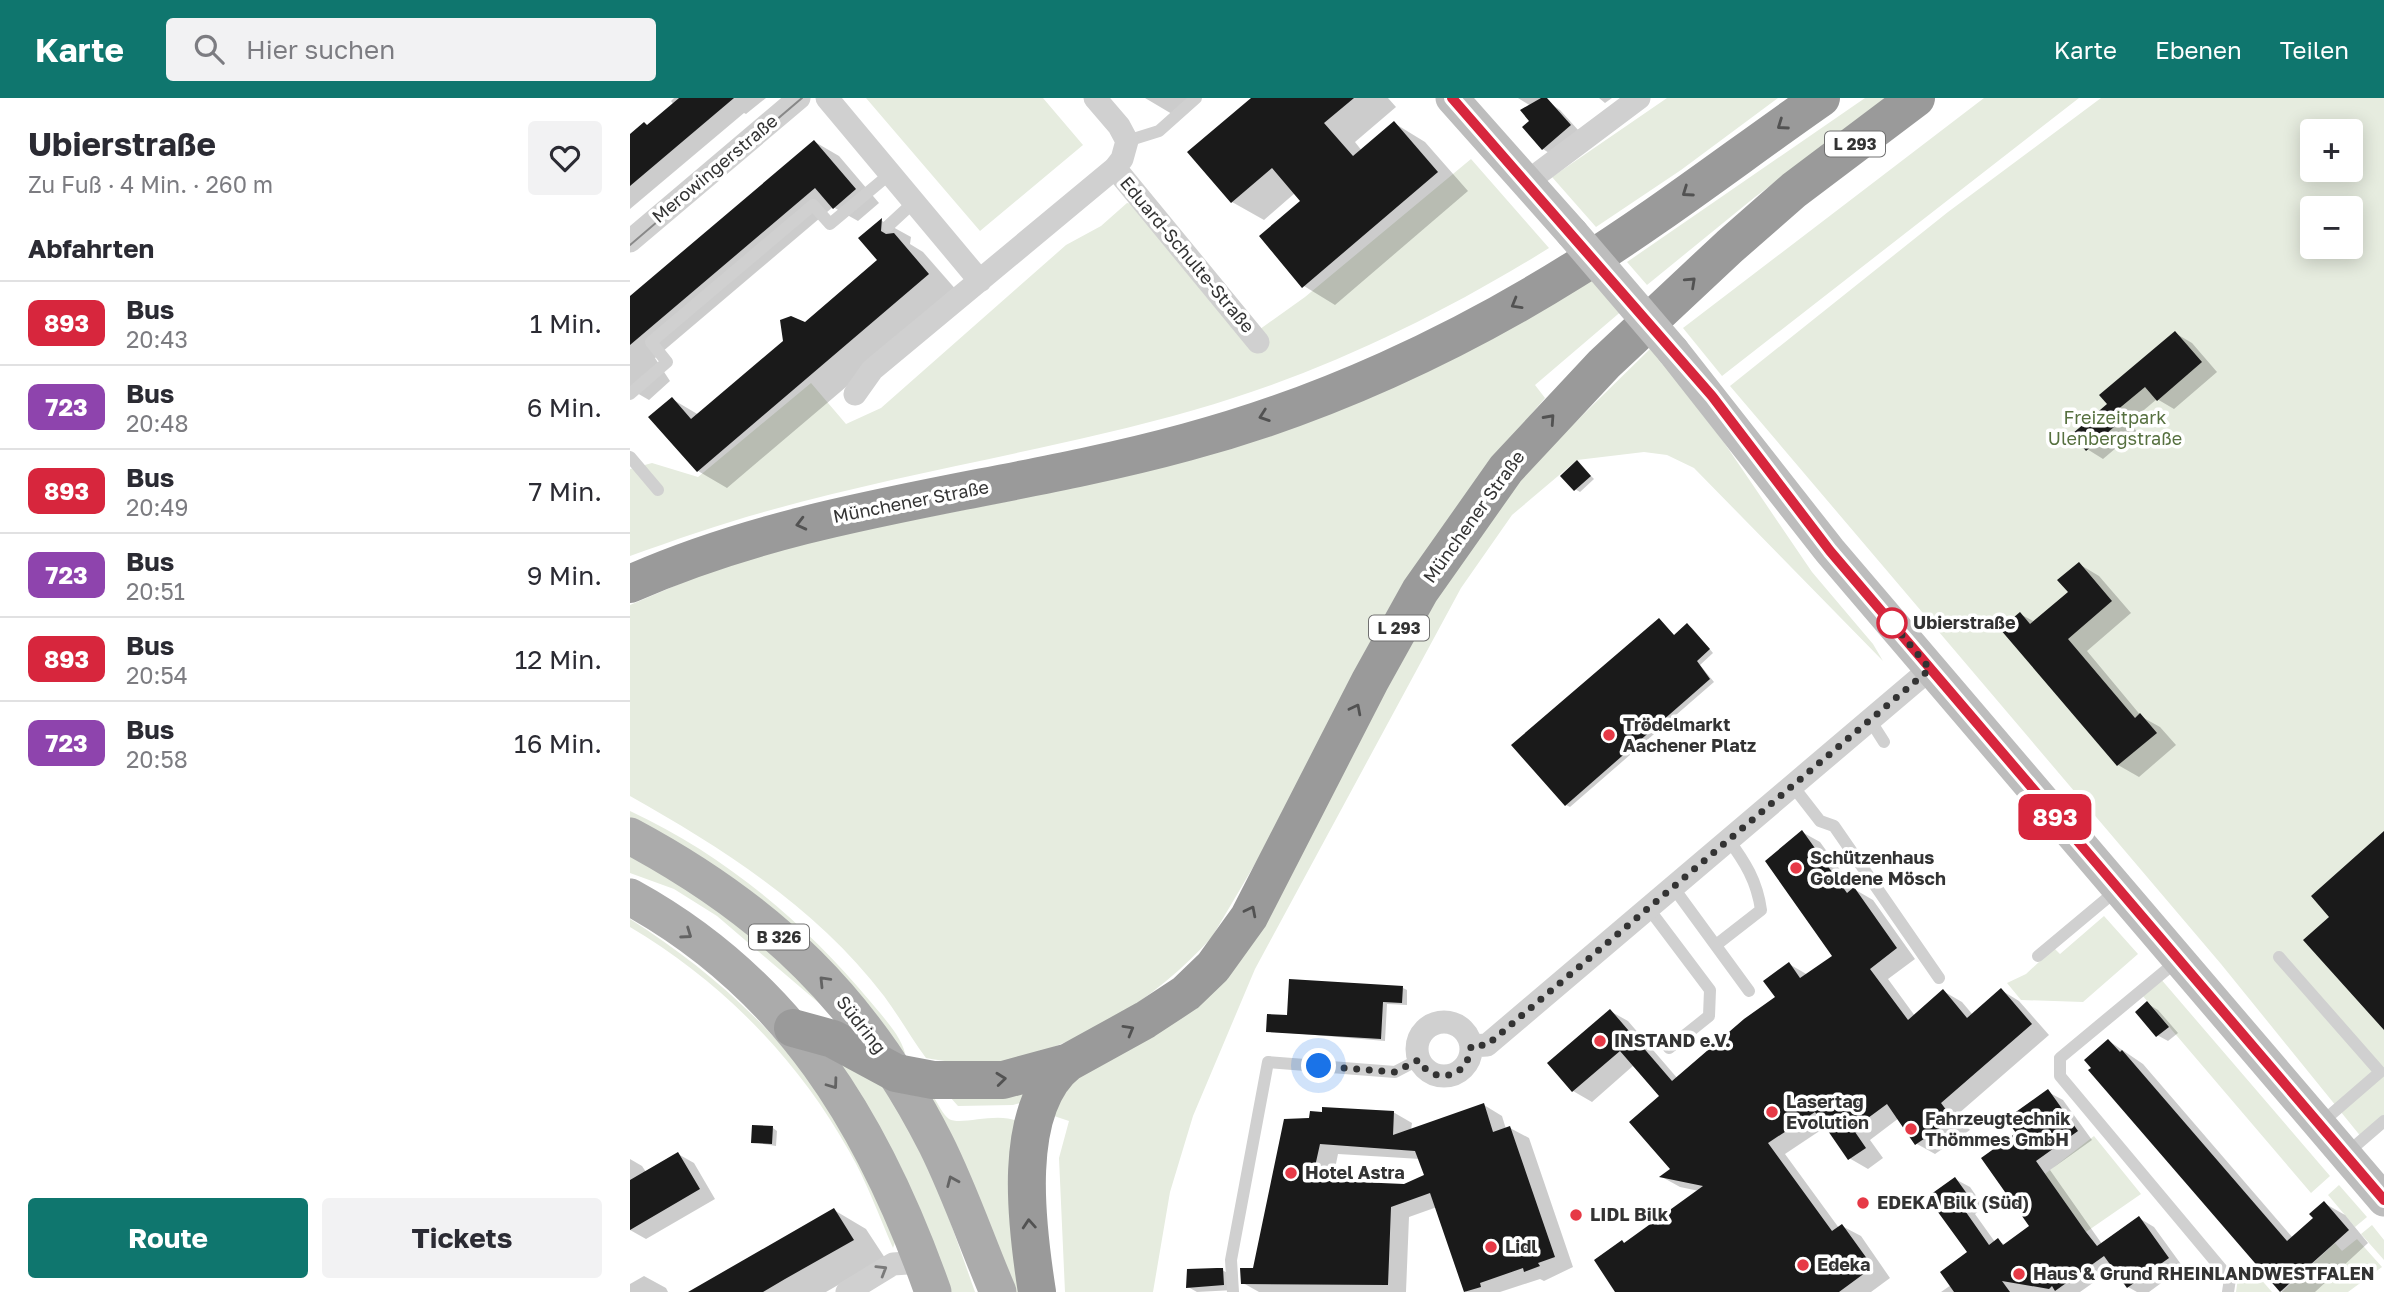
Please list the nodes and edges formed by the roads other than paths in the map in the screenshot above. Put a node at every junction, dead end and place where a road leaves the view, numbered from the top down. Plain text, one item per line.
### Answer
1 (799, 98) edge
2 (827, 98) edge
3 (1095, 98) edge
4 (1196, 98) edge
5 (1452, 98) edge
6 (1639, 98) edge
7 (1821, 98) edge
8 (1916, 98) edge
9 (1126, 141) junction
10 (1115, 168) junction
11 (891, 173) junction
12 (1527, 182) junction
13 (914, 202) junction
14 (888, 226) dead end
15 (630, 240) edge
16 (980, 281) junction
17 (1258, 342) dead end
18 (630, 394) edge
19 (855, 394) dead end
20 (630, 457) edge
21 (658, 490) dead end
22 (630, 584) edge
23 (1930, 669) junction
24 (1870, 720) junction
25 (1884, 741) dead end
26 (1792, 785) junction
27 (630, 836) edge
28 (1728, 839) junction
29 (1673, 887) junction
30 (2117, 889) junction
31 (630, 897) edge
32 (1649, 909) junction
33 (1716, 945) junction
34 (2038, 956) dead end
35 (2279, 957) dead end
36 (2179, 960) junction
37 (1939, 978) dead end
38 (1749, 991) dead end
39 (793, 1028) junction
40 (1471, 1046) junction
41 (1669, 1048) dead end
42 (1418, 1060) junction
43 (1069, 1062) junction
44 (897, 1073) junction
45 (2384, 1121) edge
46 (2321, 1124) junction
47 (2347, 1153) junction
48 (2383, 1195) edge
49 (928, 1277) edge
50 (847, 1292) edge
51 (998, 1292) edge
52 (1037, 1292) edge
53 (1233, 1292) edge
54 (2228, 1292) edge

1 - 15 street, Merowingerstraße
2 - 11 street
3 - 9 street
4 - 9 lane
5 - 12 street
6 - 12 street
7 -> 22 highway, Münchener Straße
43 -> 8 highway, Münchener Straße / L 293
9 - 10 street, Eduard-Schulte-Straße
10 - 16 street, Eduard-Schulte-Straße
10 - 17 street, Eduard-Schulte-Straße
11 - 13 street
11 - 18 lane
12 - 23 street, bridge
13 - 14 lane
13 - 16 street
16 - 19 street, Eduard-Schulte-Straße
20 - 21 lane
23 - 24 street
23 - 30 street
24 - 25 lane
24 - 26 street
26 - 28 street
26 - 37 lane
44 -> 27 main road, Südring / B 326
28 - 29 street
28 - 33 lane
29 - 32 street
29 - 33 lane
30 - 34 lane
30 - 36 street
31 -> 39 main road, B 326
32 - 40 street
32 - 41 lane
33 - 38 lane
35 - 46 lane
36 - 46 street
36 - 54 lane
39 - 44 highway
39 -> 49 main road, B 326
40 - 42 street
40 - 42 street
42 - 53 lane
44 -> 43 highway
52 -> 43 highway
51 -> 44 main road, Südring / B 326
45 - 47 lane
46 - 47 street
47 - 48 street
50 -> 49 street

